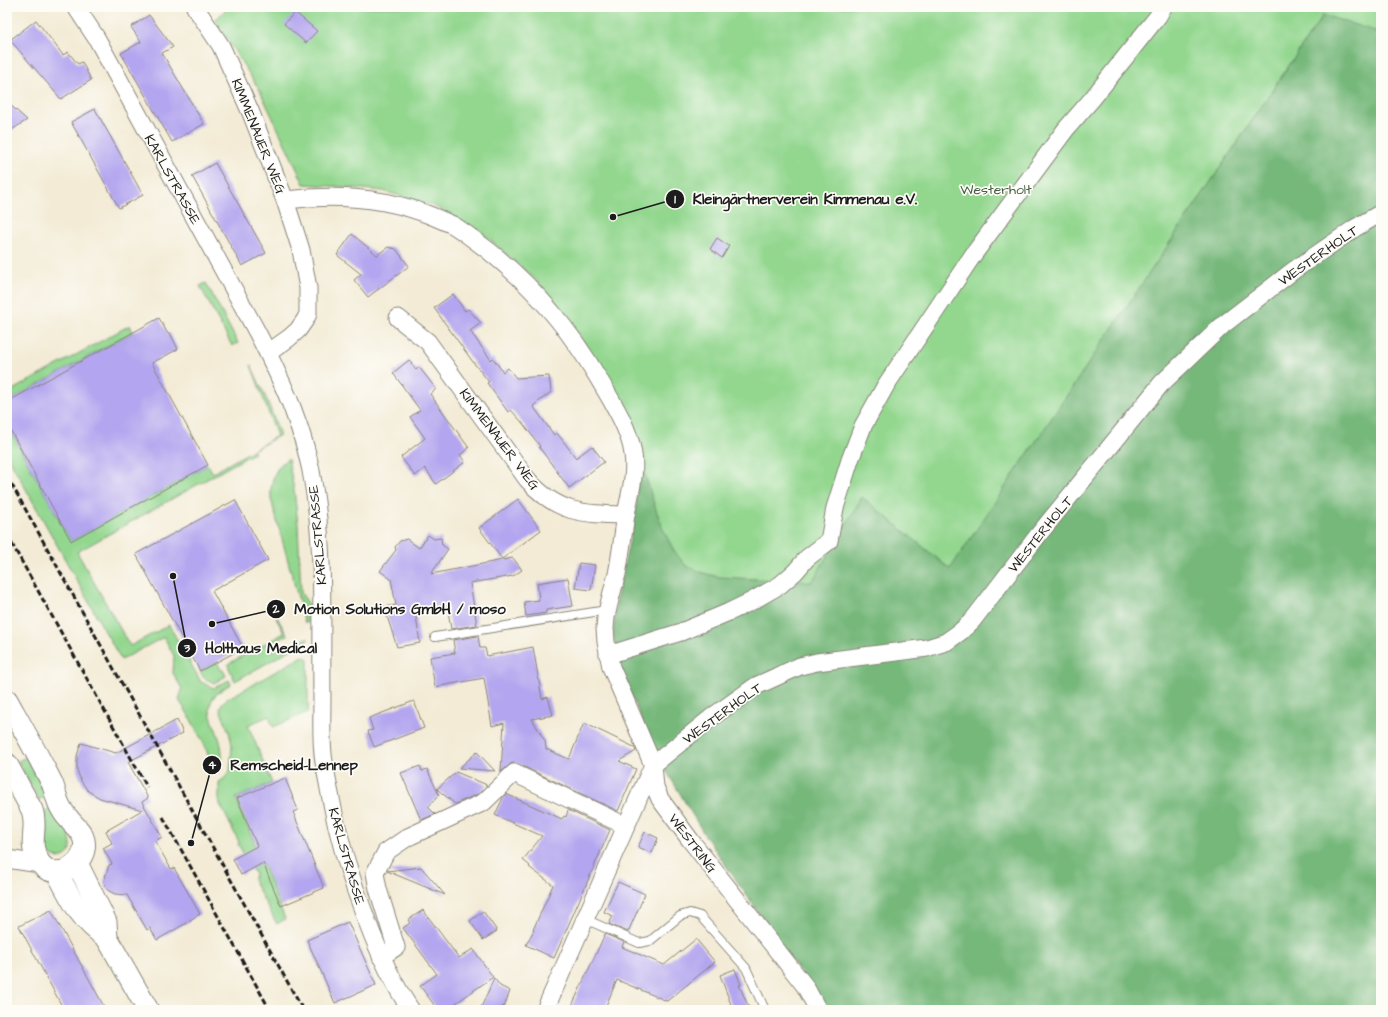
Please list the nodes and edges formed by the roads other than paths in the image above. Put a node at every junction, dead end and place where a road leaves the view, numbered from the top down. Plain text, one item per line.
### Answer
1 (76, 7) edge
2 (195, 7) edge
3 (1163, 7) edge
4 (285, 200) junction
5 (1381, 213) edge
6 (398, 318) dead end
7 (268, 353) junction
8 (626, 515) junction
9 (607, 610) junction
10 (435, 637) dead end
11 (608, 655) junction
12 (7, 700) edge
13 (7, 764) edge
14 (653, 766) junction
15 (626, 826) junction
16 (7, 860) edge
17 (77, 863) junction
18 (48, 868) junction
19 (586, 919) junction
20 (107, 938) junction
21 (381, 957) junction
22 (148, 1010) edge
23 (411, 1010) edge
24 (545, 1010) edge
25 (764, 1010) edge
26 (818, 1010) edge

1 - 7 street, KARLSTRASSE
2 - 4 street, KIMMENAUER WEG
3 - 11 street
4 - 7 street
4 - 8 street, KIMMENAUER WEG
5 - 14 street, WESTERHOLT
6 - 8 street, KIMMENAUER WEG
7 - 21 street, KARLSTRASSE
8 - 9 street, KIMMENAUER WEG
9 - 10 lane
9 - 11 street, KIMMENAUER WEG
11 - 14 street, WESTRING
12 - 17 street
13 - 18 street
14 - 15 street
14 - 26 street, WESTRING
15 - 19 street
15 - 21 street, KARLSTRASSE
16 - 18 street
17 - 18 street
17 - 20 street
18 - 20 street
19 - 24 street
19 - 25 lane
20 - 22 street
21 - 23 street, KARLSTRASSE

